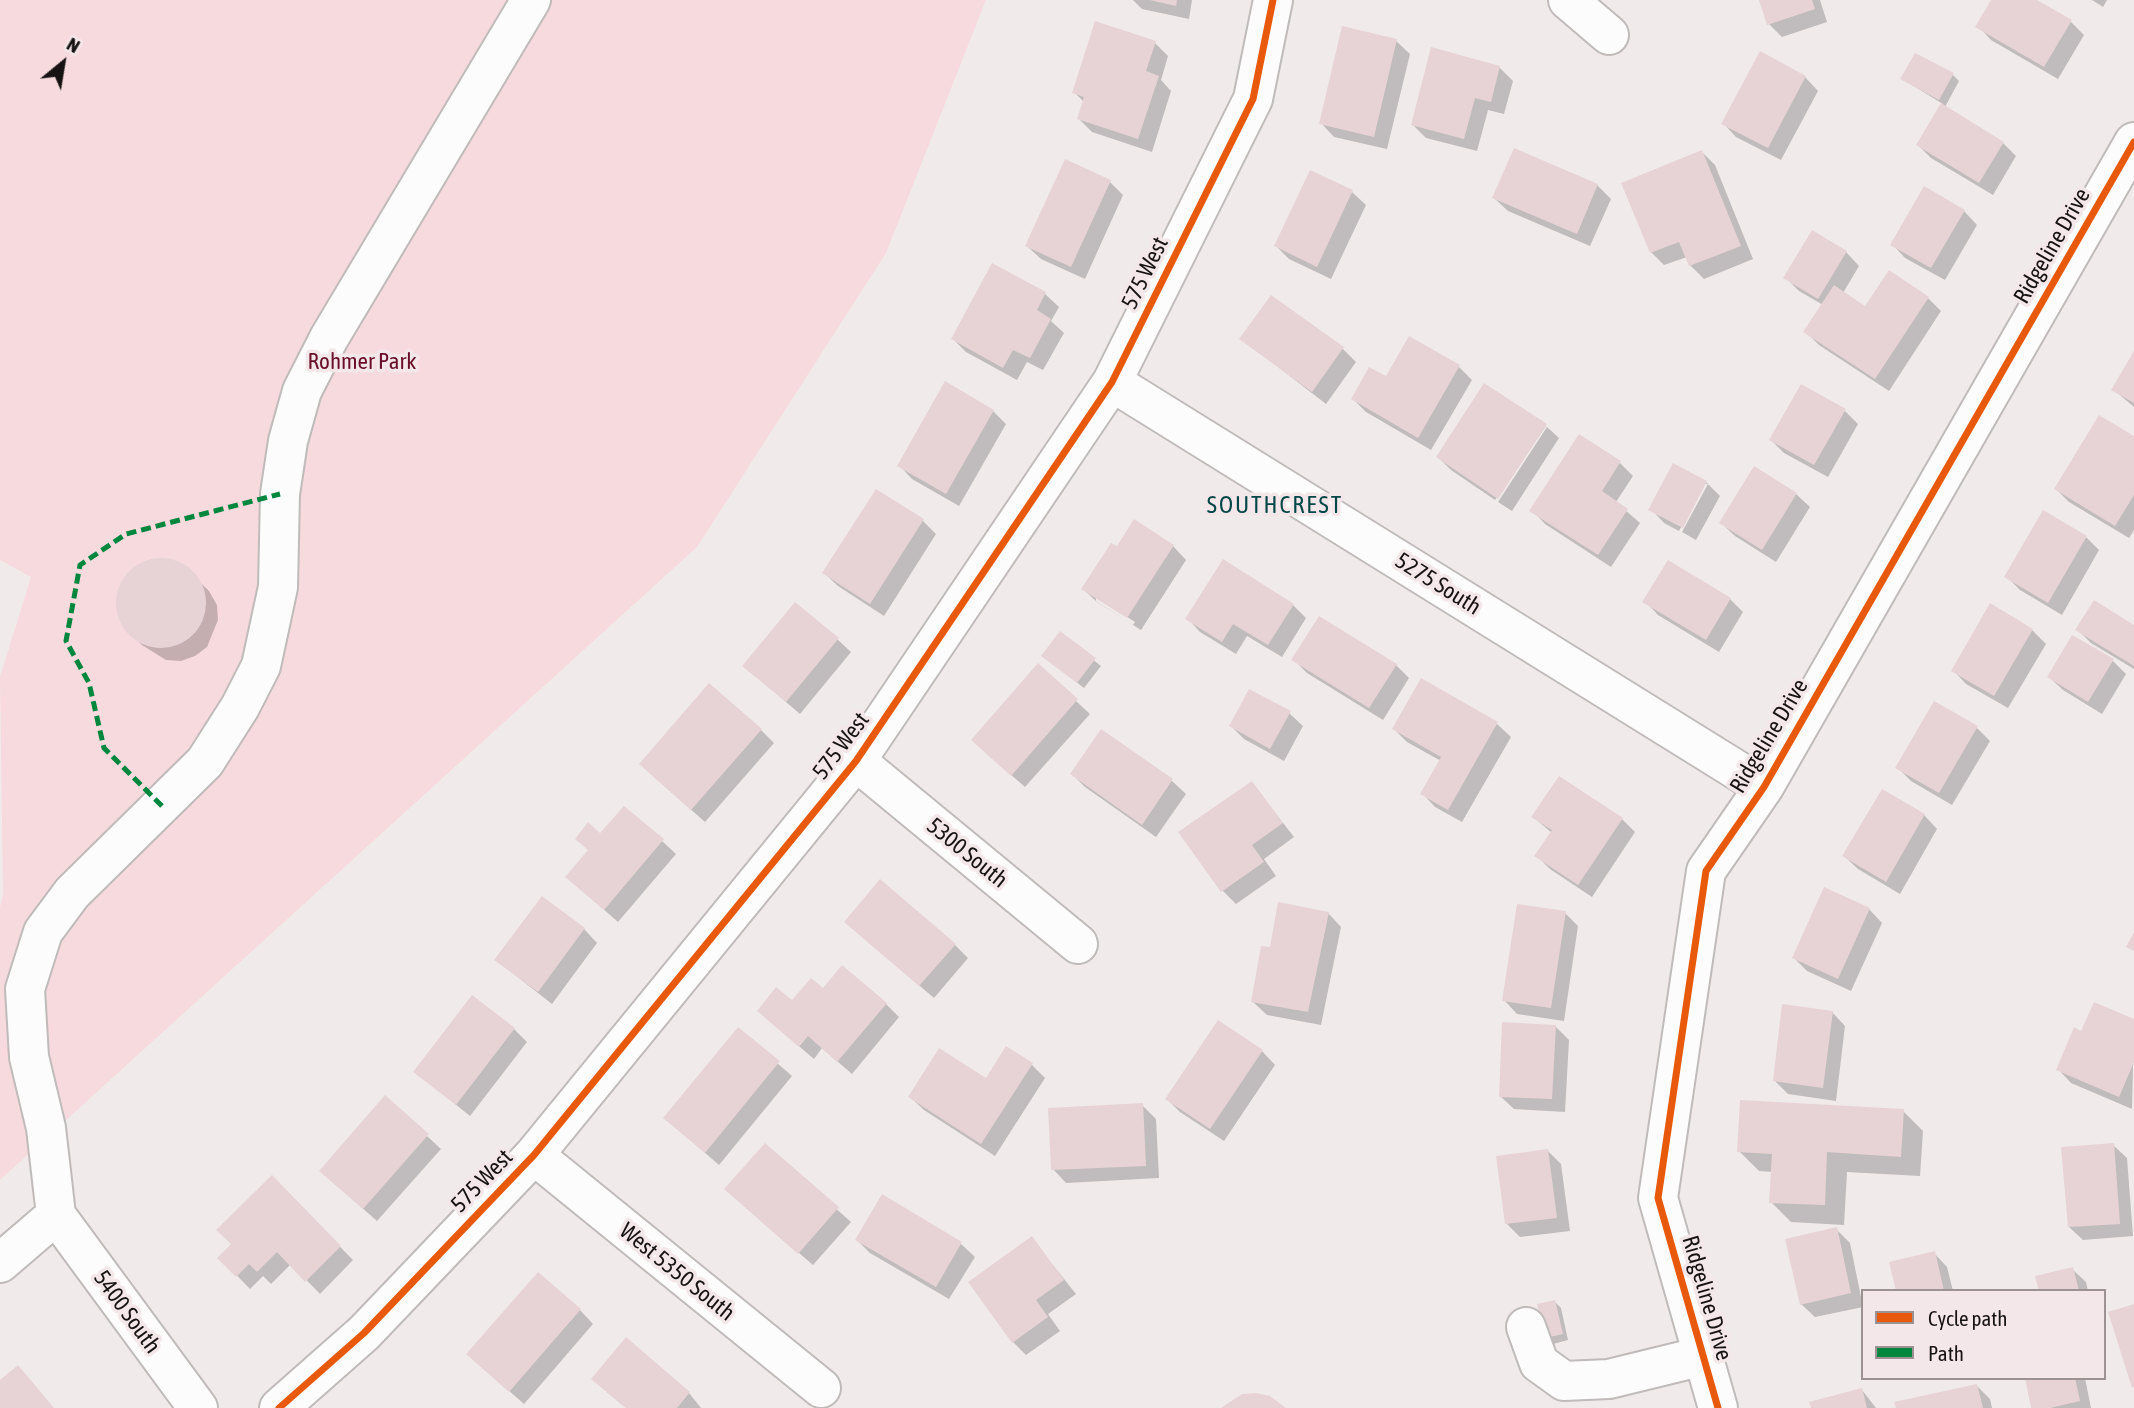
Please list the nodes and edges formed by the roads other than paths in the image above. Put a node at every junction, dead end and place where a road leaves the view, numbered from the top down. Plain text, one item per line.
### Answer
1 (531, 0) edge
2 (1272, 0) edge
3 (1568, 0) edge
4 (1609, 35) dead end
5 (2134, 142) edge
6 (1112, 382) junction
7 (856, 761) junction
8 (1764, 787) junction
9 (1078, 944) dead end
10 (534, 1155) junction
11 (56, 1215) junction
12 (0, 1263) edge
13 (1526, 1327) dead end
14 (1703, 1356) junction
15 (821, 1388) dead end
16 (198, 1408) edge
17 (279, 1408) edge
18 (1718, 1408) edge

1 - 11 street
2 - 6 street, 575 West
3 - 4 street
5 - 8 street, Ridgeline Drive
6 - 7 street, 575 West
6 - 8 street, 5275 South
7 - 9 street, 5300 South
7 - 10 street, 575 West
8 - 14 street, Ridgeline Drive
10 - 15 street, West 5350 South
10 - 17 street, 575 West
11 - 12 street
11 - 16 street, 5400 South
13 - 14 street
14 - 18 street, Ridgeline Drive

